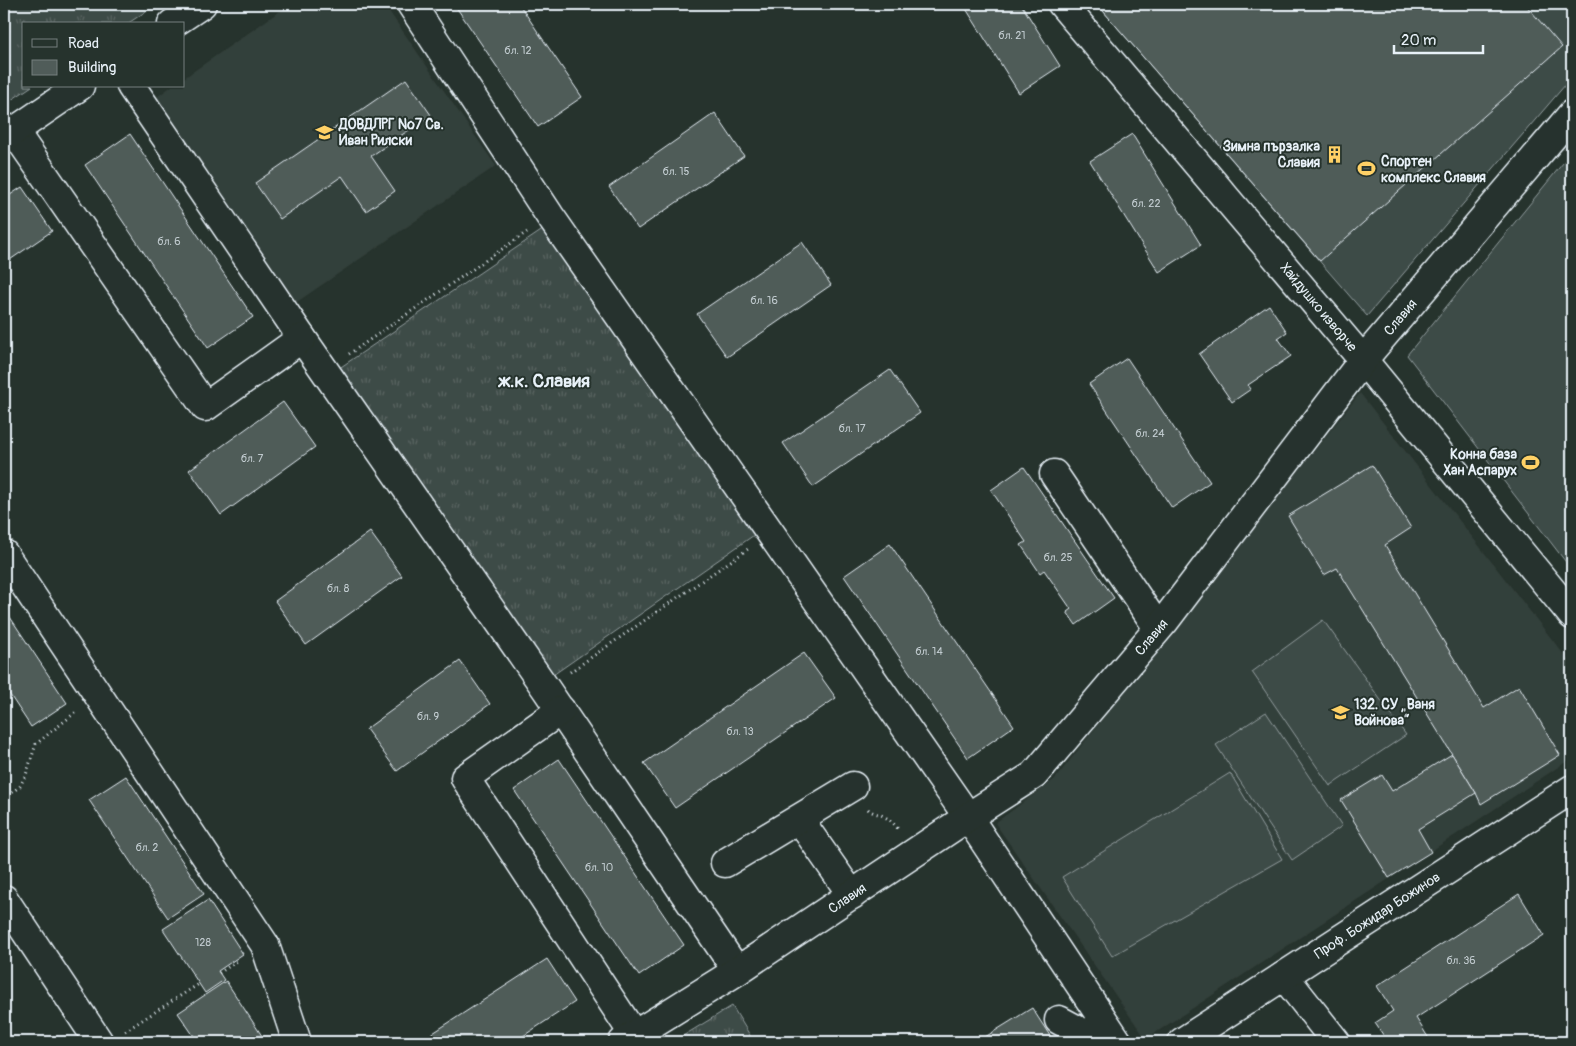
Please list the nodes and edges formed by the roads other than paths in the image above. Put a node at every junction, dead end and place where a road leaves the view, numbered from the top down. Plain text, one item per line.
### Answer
1 (202, 4) edge
2 (411, 4) edge
3 (1062, 4) edge
4 (175, 22) edge
5 (77, 88) edge
6 (133, 88) edge
7 (1572, 114) edge
8 (9, 134) edge
9 (302, 338) junction
10 (1364, 360) junction
11 (1054, 474) dead end
12 (4, 554) edge
13 (1572, 615) edge
14 (1158, 628) junction
15 (554, 700) junction
16 (1572, 789) edge
17 (847, 790) road end
18 (968, 817) junction
19 (798, 819) junction
20 (725, 863) dead end
21 (852, 895) junction
22 (4, 899) edge
23 (737, 971) junction
24 (1284, 976) junction
25 (1060, 1020) dead end
26 (109, 1039) edge
27 (629, 1039) edge
28 (297, 1042) edge
29 (1091, 1042) edge
30 (1118, 1042) edge
31 (1182, 1042) edge
32 (1336, 1042) edge

1 - 4 street
2 - 18 street
3 - 10 street, Хайдушко изворче
5 - 8 street
6 - 9 street
7 - 10 street, Славия
8 - 9 street
9 - 15 street
10 - 13 street, Хайдушко изворче
10 - 14 street, Славия
11 - 14 street
12 - 28 street
14 - 18 street, Славия
15 - 23 street
15 - 27 street
16 - 24 street, Проф. Божидар Божинов
17 - 19 street
18 - 21 street, Славия
18 - 30 street
19 - 20 street
19 - 21 street
21 - 23 street, Славия
22 - 26 street
23 - 27 street, Славия
24 - 31 street, Проф. Божидар Божинов
24 - 32 street
25 - 29 street

